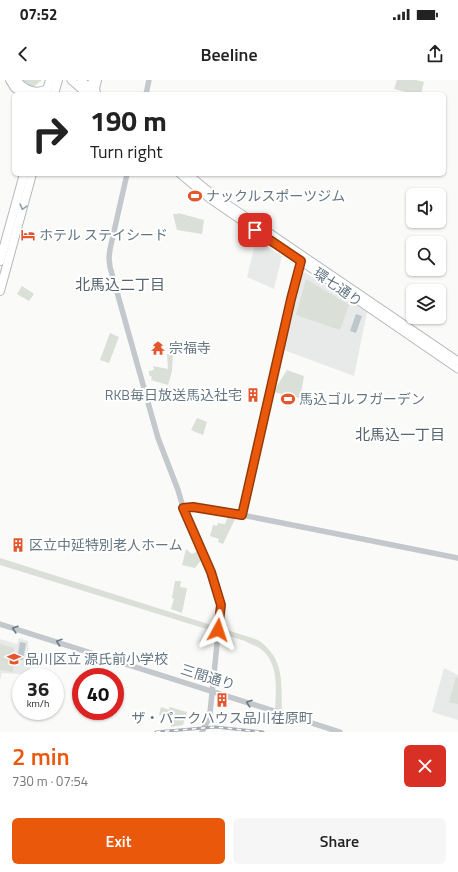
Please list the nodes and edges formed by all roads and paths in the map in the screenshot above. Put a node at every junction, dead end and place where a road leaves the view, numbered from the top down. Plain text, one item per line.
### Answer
1 (10, 80) edge
2 (17, 80) edge
3 (50, 80) edge
4 (58, 80) edge
5 (71, 80) edge
6 (149, 80) edge
7 (88, 84) edge
8 (22, 92) edge
9 (49, 92) edge
10 (96, 92) edge
11 (146, 92) edge
12 (24, 176) edge
13 (31, 176) edge
14 (127, 176) edge
15 (182, 176) edge
16 (190, 176) edge
17 (10, 240) junction
18 (0, 261) edge
19 (301, 261) junction
20 (0, 291) edge
21 (458, 361) edge
22 (458, 370) edge
23 (183, 508) junction
24 (242, 515) junction
25 (458, 558) edge
26 (0, 624) edge
27 (213, 692) junction
28 (202, 732) edge
29 (340, 732) edge

1 - 8 highway
2 - 9 highway
3 - 9 highway
4 - 9 highway
5 - 7 main road
6 - 11 street
7 - 10 highway
12 - 17 highway
13 -> 17 highway
14 - 23 street
15 - 19 main road, 環七通り
16 - 21 main road, 環七通り
17 - 18 highway
17 - 20 highway
19 - 22 main road, 環七通り
19 - 24 street
23 - 24 street
23 - 27 street
24 - 25 street
27 -> 26 street, 三間通り
27 - 28 street
29 -> 27 street, 三間通り

